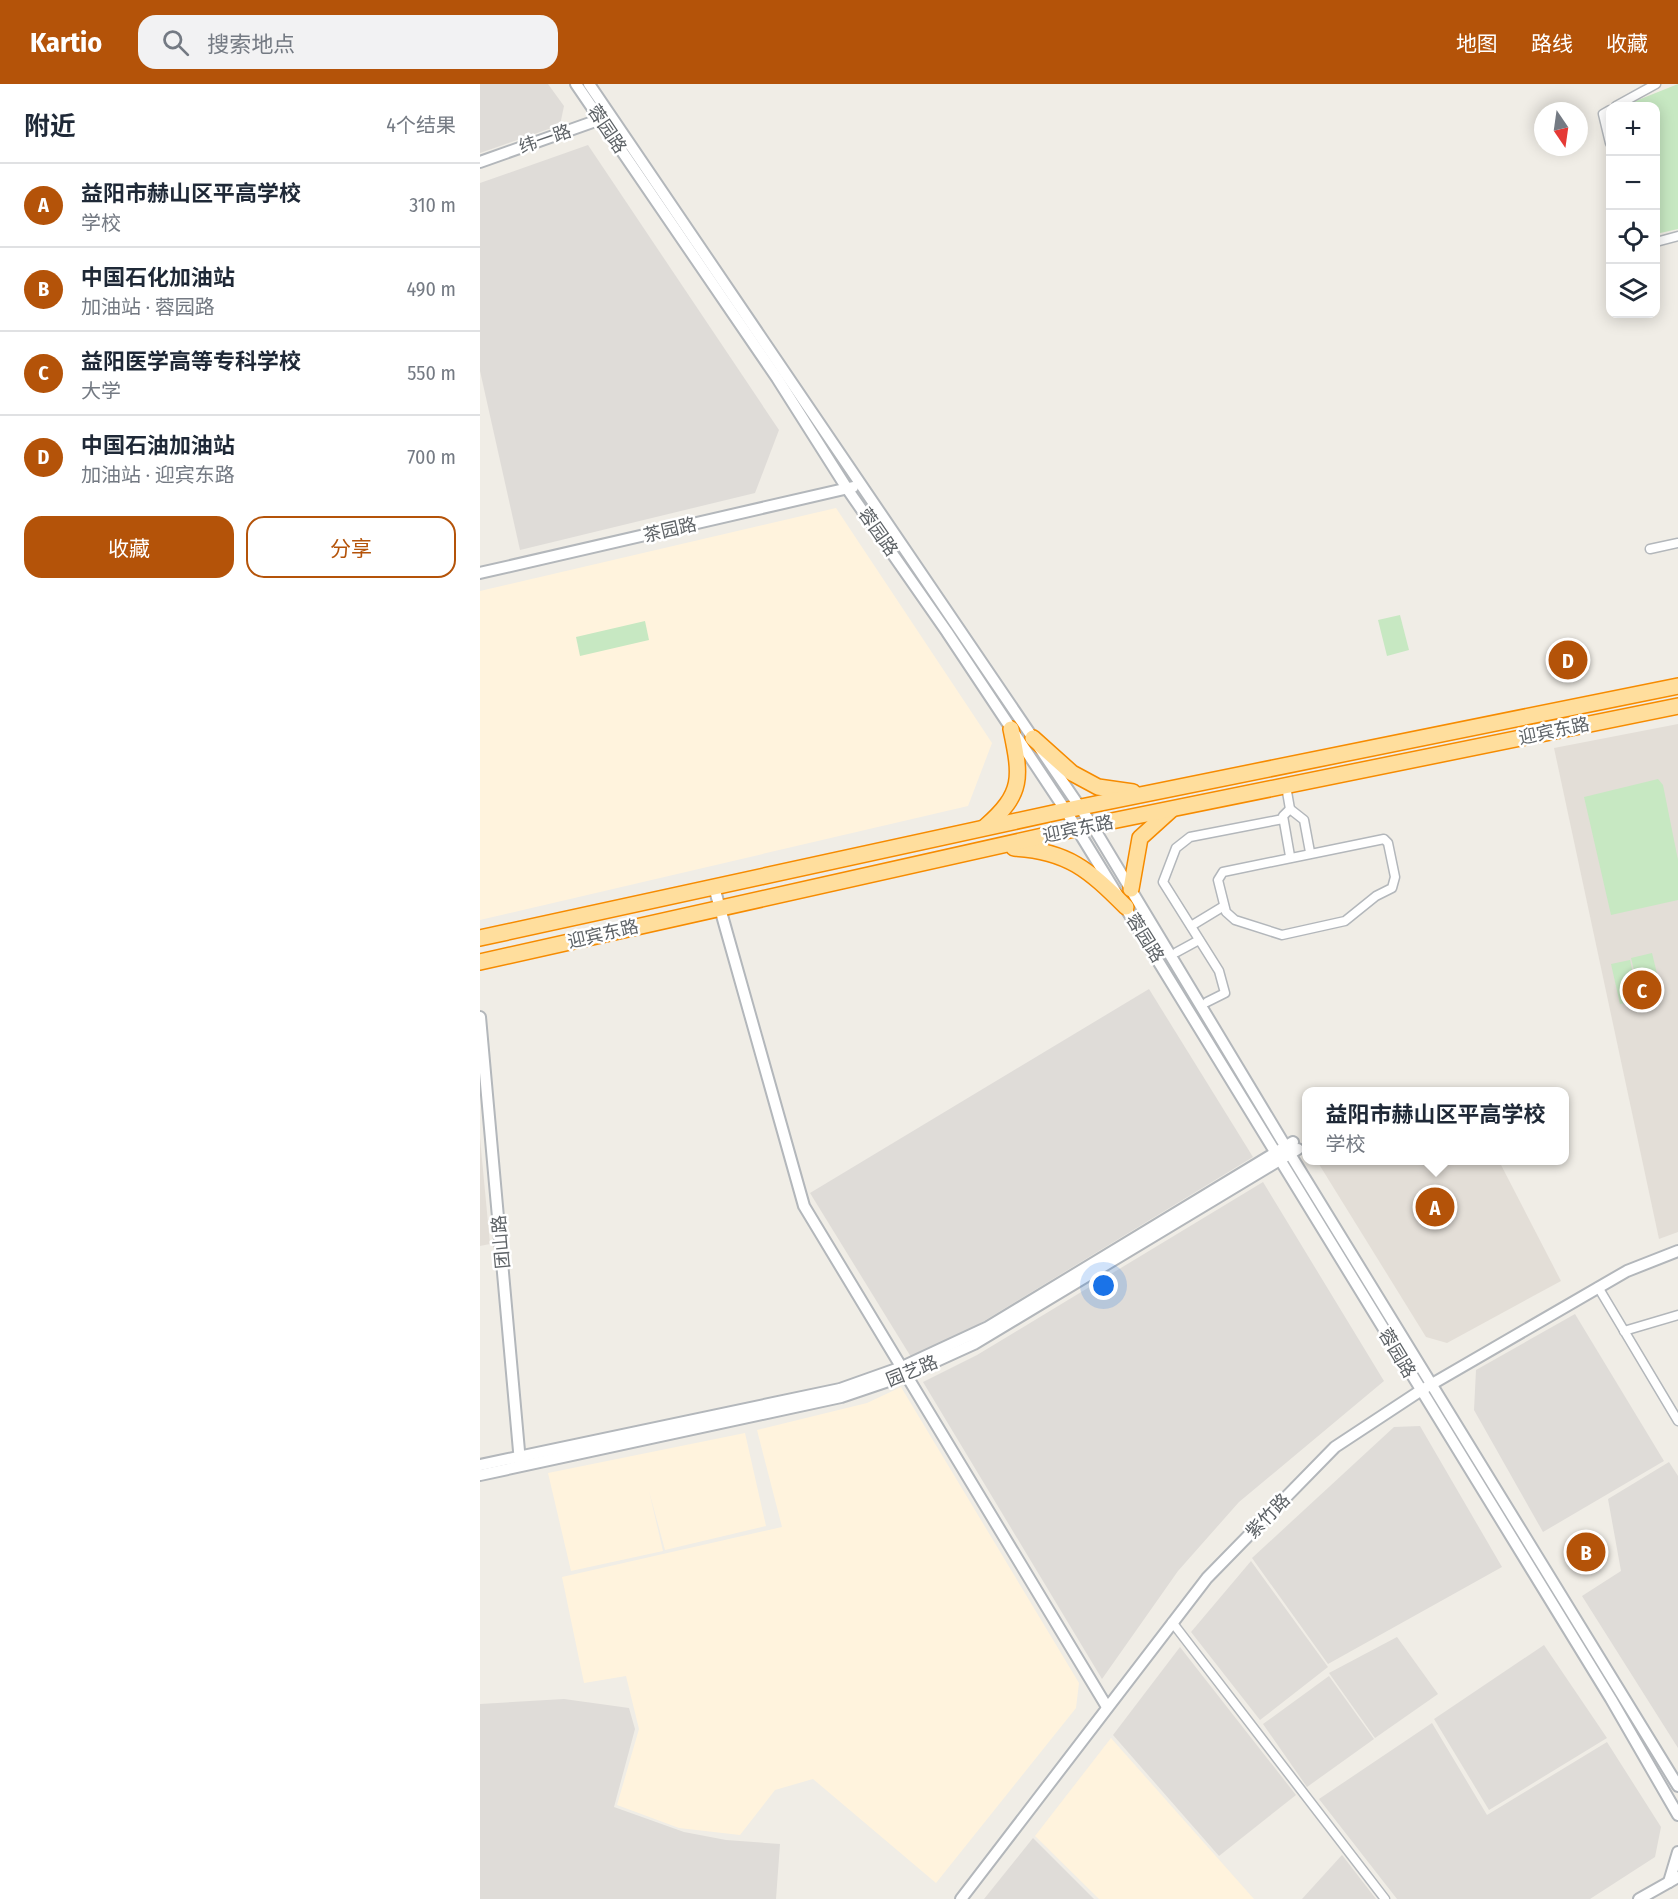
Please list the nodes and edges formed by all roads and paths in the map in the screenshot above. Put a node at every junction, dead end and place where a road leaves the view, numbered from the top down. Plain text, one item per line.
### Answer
1 (576, 84) edge
2 (589, 84) edge
3 (1656, 84) edge
4 (1623, 102) edge
5 (604, 117) junction
6 (480, 162) edge
7 (1678, 236) edge
8 (1660, 241) edge
9 (859, 484) junction
10 (848, 490) junction
11 (1678, 543) edge
12 (1650, 549) dead end
13 (480, 573) edge
14 (1678, 686) edge
15 (1678, 706) edge
16 (1525, 717) junction
17 (1011, 729) junction
18 (1530, 736) junction
19 (1033, 738) junction
20 (1185, 786) junction
21 (1286, 786) junction
22 (1144, 794) junction
23 (1189, 806) junction
24 (1074, 809) junction
25 (1290, 809) junction
26 (1172, 810) junction
27 (1283, 819) junction
28 (1092, 825) junction
29 (981, 829) junction
30 (1076, 829) junction
31 (990, 848) junction
32 (1310, 852) junction
33 (1290, 856) junction
34 (714, 887) junction
35 (1131, 889) junction
36 (1224, 906) junction
37 (1126, 907) junction
38 (719, 908) junction
39 (1191, 926) junction
40 (480, 938) edge
41 (1199, 940) junction
42 (1177, 952) dead end
43 (480, 962) edge
44 (1207, 1002) dead end
45 (480, 1017) edge
46 (1287, 1150) junction
47 (1678, 1251) edge
48 (1598, 1287) junction
49 (1678, 1314) edge
50 (1624, 1331) junction
51 (904, 1371) junction
52 (1433, 1384) junction
53 (1420, 1391) junction
54 (1678, 1421) edge
55 (520, 1462) junction
56 (480, 1466) edge
57 (480, 1475) edge
58 (1172, 1622) junction
59 (1107, 1707) junction
60 (1678, 1786) edge
61 (1677, 1813) edge
62 (1678, 1827) edge
63 (1678, 1852) edge
64 (1675, 1880) edge
65 (960, 1899) edge
66 (1385, 1899) edge
67 (1639, 1899) edge

1 - 5 street, 蓉园路
2 - 5 street, 蓉园路
3 - 4 street
5 - 6 street, 纬一路
5 - 9 street, 蓉园路
5 - 10 street, 蓉园路
7 - 8 street
9 - 10 street, 茶园路
9 - 19 street, 蓉园路
10 - 13 street, 茶园路
10 - 17 street, 蓉园路
11 - 12 street
14 - 16 highway, 迎宾东路
15 - 18 highway, 迎宾东路
16 - 18 highway
16 - 20 highway, 迎宾东路
17 - 24 street, 蓉园路
17 - 29 highway
18 - 21 highway, 迎宾东路
19 - 22 highway
19 - 24 street, 蓉园路
20 - 22 highway, 迎宾东路
20 - 23 highway
21 - 23 highway, 迎宾东路
21 - 25 street
22 - 24 highway, 迎宾东路
23 - 26 highway, 迎宾东路
24 - 28 street, 蓉园路
24 - 29 highway, 迎宾东路
24 - 30 street, 蓉园路
25 - 27 street
25 - 32 street
26 - 28 highway, 迎宾东路
26 - 35 highway
27 - 33 street
27 - 39 street
28 - 30 highway, 迎宾东路
28 - 35 street, 蓉园路
29 - 31 highway
29 - 34 highway, 迎宾东路
30 - 31 highway, 迎宾东路
30 - 37 street, 蓉园路
31 - 37 highway
31 - 38 highway, 迎宾东路
32 - 33 street
32 - 36 street
33 - 36 street
34 - 38 street
34 - 40 highway, 迎宾东路
35 - 46 street, 蓉园路
36 - 39 street
37 - 46 street, 蓉园路
38 - 43 highway, 迎宾东路
38 - 51 street
39 - 41 street
41 - 42 street
41 - 44 street
45 - 55 street, 团山路
46 - 51 street, 园艺路
46 - 52 street, 蓉园路
46 - 53 street, 蓉园路
47 - 48 street, 紫竹路
48 - 50 street
48 - 52 street, 紫竹路
49 - 50 street
50 - 54 street
51 - 55 street, 园艺路
51 - 59 street
52 - 53 street, 紫竹路
52 - 60 street, 蓉园路
53 - 58 street, 紫竹路
53 - 61 street, 蓉园路
55 - 56 street, 园艺路
55 - 57 street, 园艺路
58 - 59 street, 紫竹路
58 - 66 street
59 - 65 street, 紫竹路
61 - 62 street
63 - 64 street
64 - 67 street

